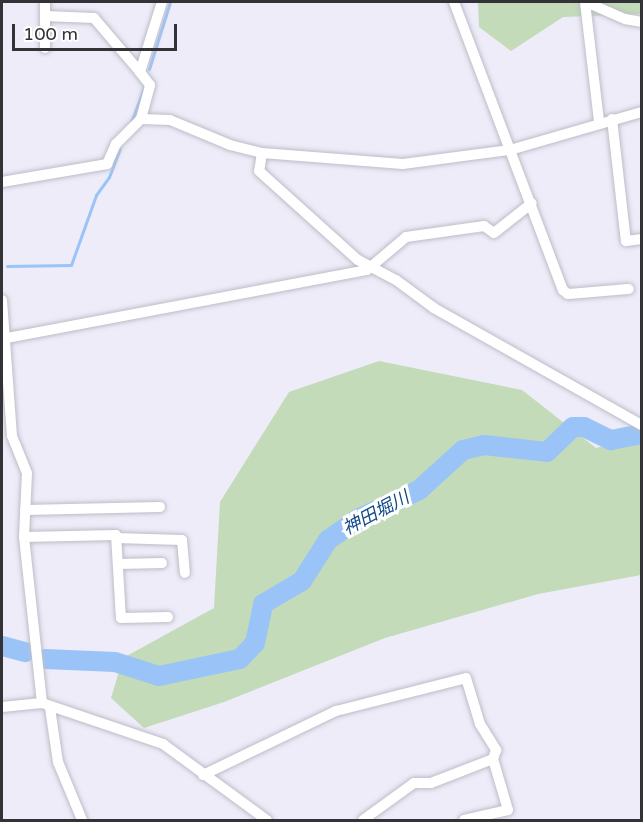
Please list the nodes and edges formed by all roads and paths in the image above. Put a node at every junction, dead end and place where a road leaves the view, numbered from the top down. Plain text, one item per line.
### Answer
1 (45, 2) edge
2 (162, 2) edge
3 (454, 2) edge
4 (585, 2) edge
5 (45, 16) junction
6 (642, 22) edge
7 (45, 48) dead end
8 (140, 72) junction
9 (642, 112) edge
10 (141, 119) junction
11 (612, 119) junction
12 (599, 122) junction
13 (510, 150) junction
14 (262, 153) junction
15 (2, 182) edge
16 (532, 203) junction
17 (642, 239) edge
18 (372, 266) junction
19 (629, 289) dead end
20 (2, 300) edge
21 (3, 338) edge
22 (642, 425) edge
23 (160, 507) dead end
24 (25, 510) junction
25 (24, 537) junction
26 (116, 538) junction
27 (162, 563) dead end
28 (118, 564) junction
29 (185, 573) dead end
30 (168, 617) dead end
31 (46, 706) junction
32 (2, 707) edge
33 (494, 759) junction
34 (203, 775) junction
35 (82, 820) edge
36 (267, 820) edge
37 (363, 820) edge
38 (464, 820) edge

1 - 5 street
2 - 8 street
3 - 13 street
4 - 6 street
4 - 12 street
5 - 7 street
5 - 8 street
8 - 10 street
9 - 11 street
10 - 14 street
10 - 15 street
11 - 12 street
11 - 17 street
12 - 13 street
13 - 14 street
13 - 16 street
14 - 18 street
16 - 18 street
16 - 19 street
18 - 21 street
18 - 22 street
20 - 21 street
21 - 24 street
23 - 24 street
24 - 25 street
25 - 26 street
25 - 31 street
26 - 28 street
26 - 29 street
27 - 28 street
28 - 30 street
31 - 32 street
31 - 34 street
31 - 35 street
33 - 34 street
33 - 37 street
33 - 38 street
34 - 36 street

